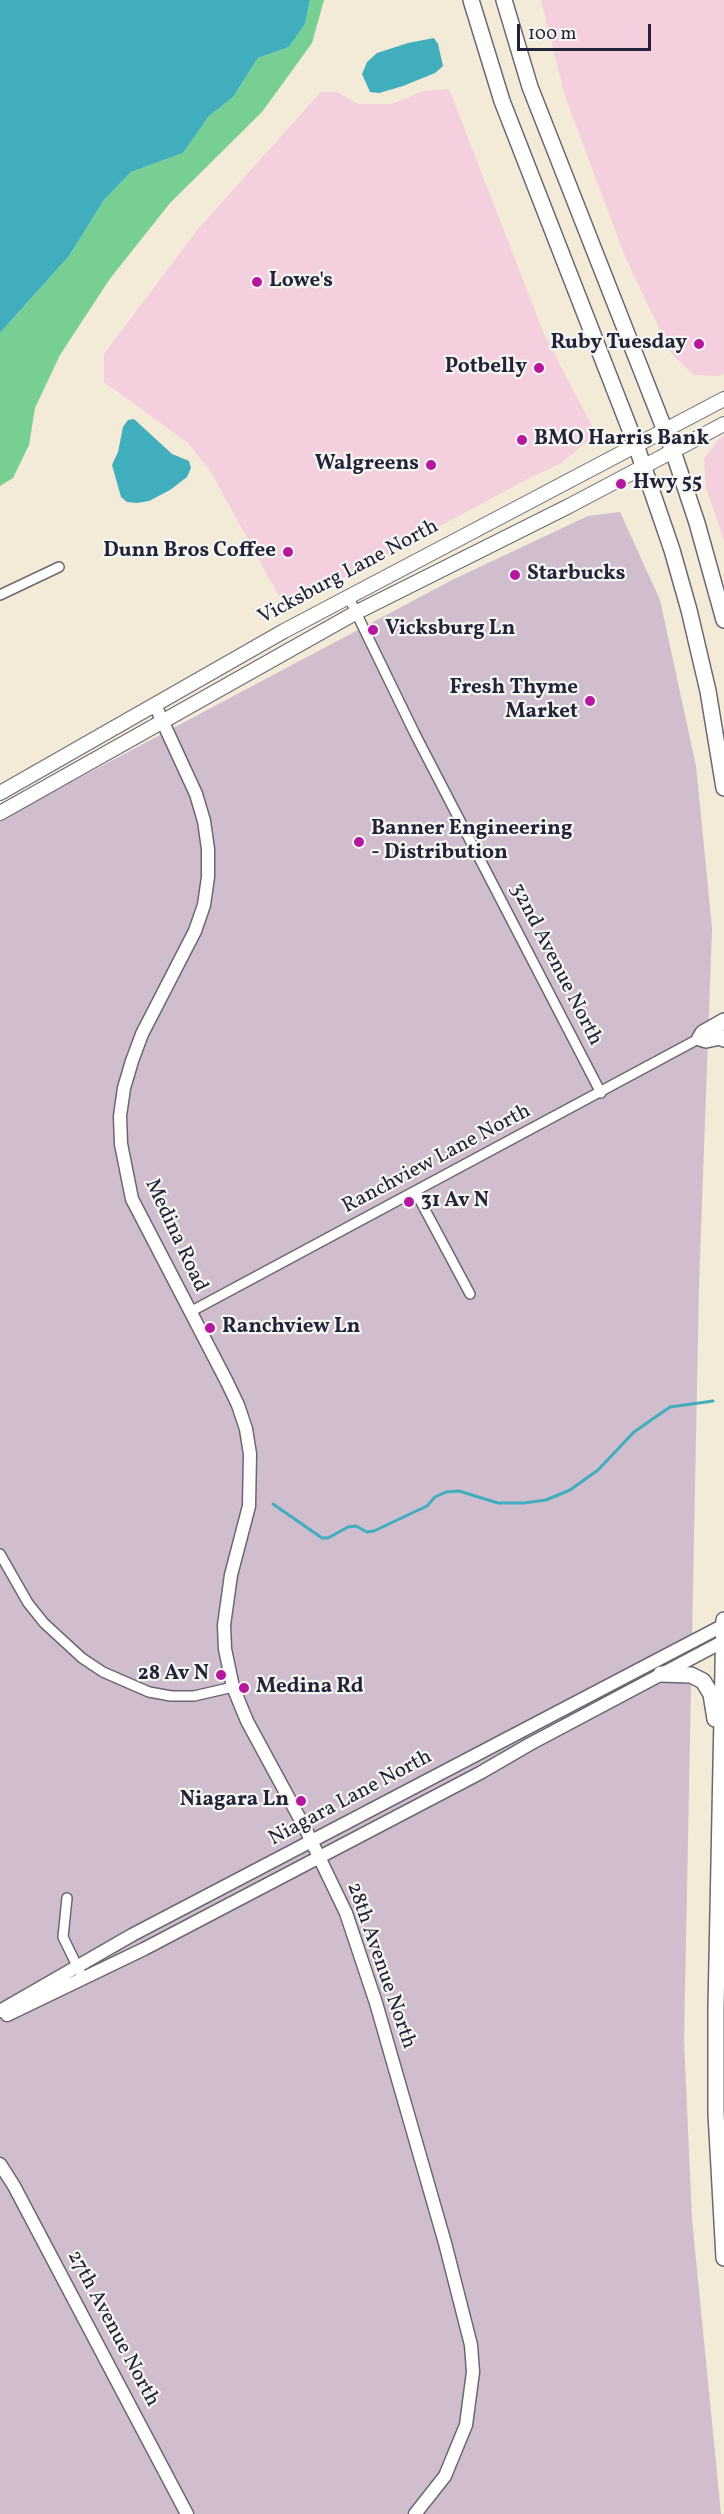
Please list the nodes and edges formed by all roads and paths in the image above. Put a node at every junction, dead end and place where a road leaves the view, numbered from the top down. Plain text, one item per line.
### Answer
1 (471, 0) edge
2 (504, 0) edge
3 (724, 399) edge
4 (724, 424) edge
5 (664, 430) junction
6 (636, 445) junction
7 (673, 451) junction
8 (644, 466) junction
9 (59, 567) dead end
10 (0, 595) edge
11 (348, 596) junction
12 (357, 612) junction
13 (724, 620) edge
14 (155, 705) junction
15 (163, 721) junction
16 (724, 788) edge
17 (2, 789) edge
18 (0, 813) edge
19 (724, 1021) edge
20 (700, 1038) junction
21 (724, 1039) edge
22 (601, 1093) junction
23 (416, 1191) junction
24 (470, 1294) dead end
25 (190, 1312) junction
26 (0, 1554) edge
27 (724, 1620) edge
28 (724, 1625) edge
29 (724, 1641) edge
30 (661, 1674) junction
31 (233, 1687) junction
32 (721, 1765) junction
33 (312, 1842) junction
34 (319, 1857) junction
35 (67, 1898) dead end
36 (77, 1966) junction
37 (84, 1979) junction
38 (0, 2011) edge
39 (0, 2018) edge
40 (0, 2164) edge
41 (724, 2258) edge
42 (187, 2514) edge
43 (414, 2514) edge

1 - 6 main road
2 - 5 main road
3 - 5 main road, Vicksburg Lane North
4 - 7 main road, Vicksburg Lane North
5 - 6 main road, Vicksburg Lane North
5 - 7 main road
6 - 8 main road
6 - 11 main road, Vicksburg Lane North
7 - 8 main road, Vicksburg Lane North
7 - 13 main road
8 - 12 main road, Vicksburg Lane North
8 - 16 main road
9 - 10 street
11 - 12 street, 32nd Avenue North
11 - 14 main road, Vicksburg Lane North
12 - 15 main road, Vicksburg Lane North
12 - 22 street, 32nd Avenue North
14 - 15 street, Medina Road
14 - 17 main road, Vicksburg Lane North
15 - 18 main road, Vicksburg Lane North
15 - 25 street, Medina Road
19 - 20 main road
20 - 21 main road
20 - 22 street, Ranchview Lane North
22 - 23 street, Ranchview Lane North
23 - 24 street
23 - 25 street, Ranchview Lane North
25 - 31 street, Medina Road
26 - 31 street
27 - 28 main road
28 - 29 main road
28 - 33 street, Niagara Lane North
29 - 30 street, Niagara Lane North
29 - 32 main road
30 - 32 main road
30 - 34 street, Niagara Lane North
31 - 33 street, 28th Avenue North
32 - 41 main road
33 - 34 street, 28th Avenue North
33 - 36 street, Niagara Lane North
34 - 37 street, Niagara Lane North
34 - 43 street, 28th Avenue North
35 - 36 street
36 - 37 street
36 - 38 street, Niagara Lane North
37 - 39 street, Niagara Lane North
40 - 42 street, 27th Avenue North

